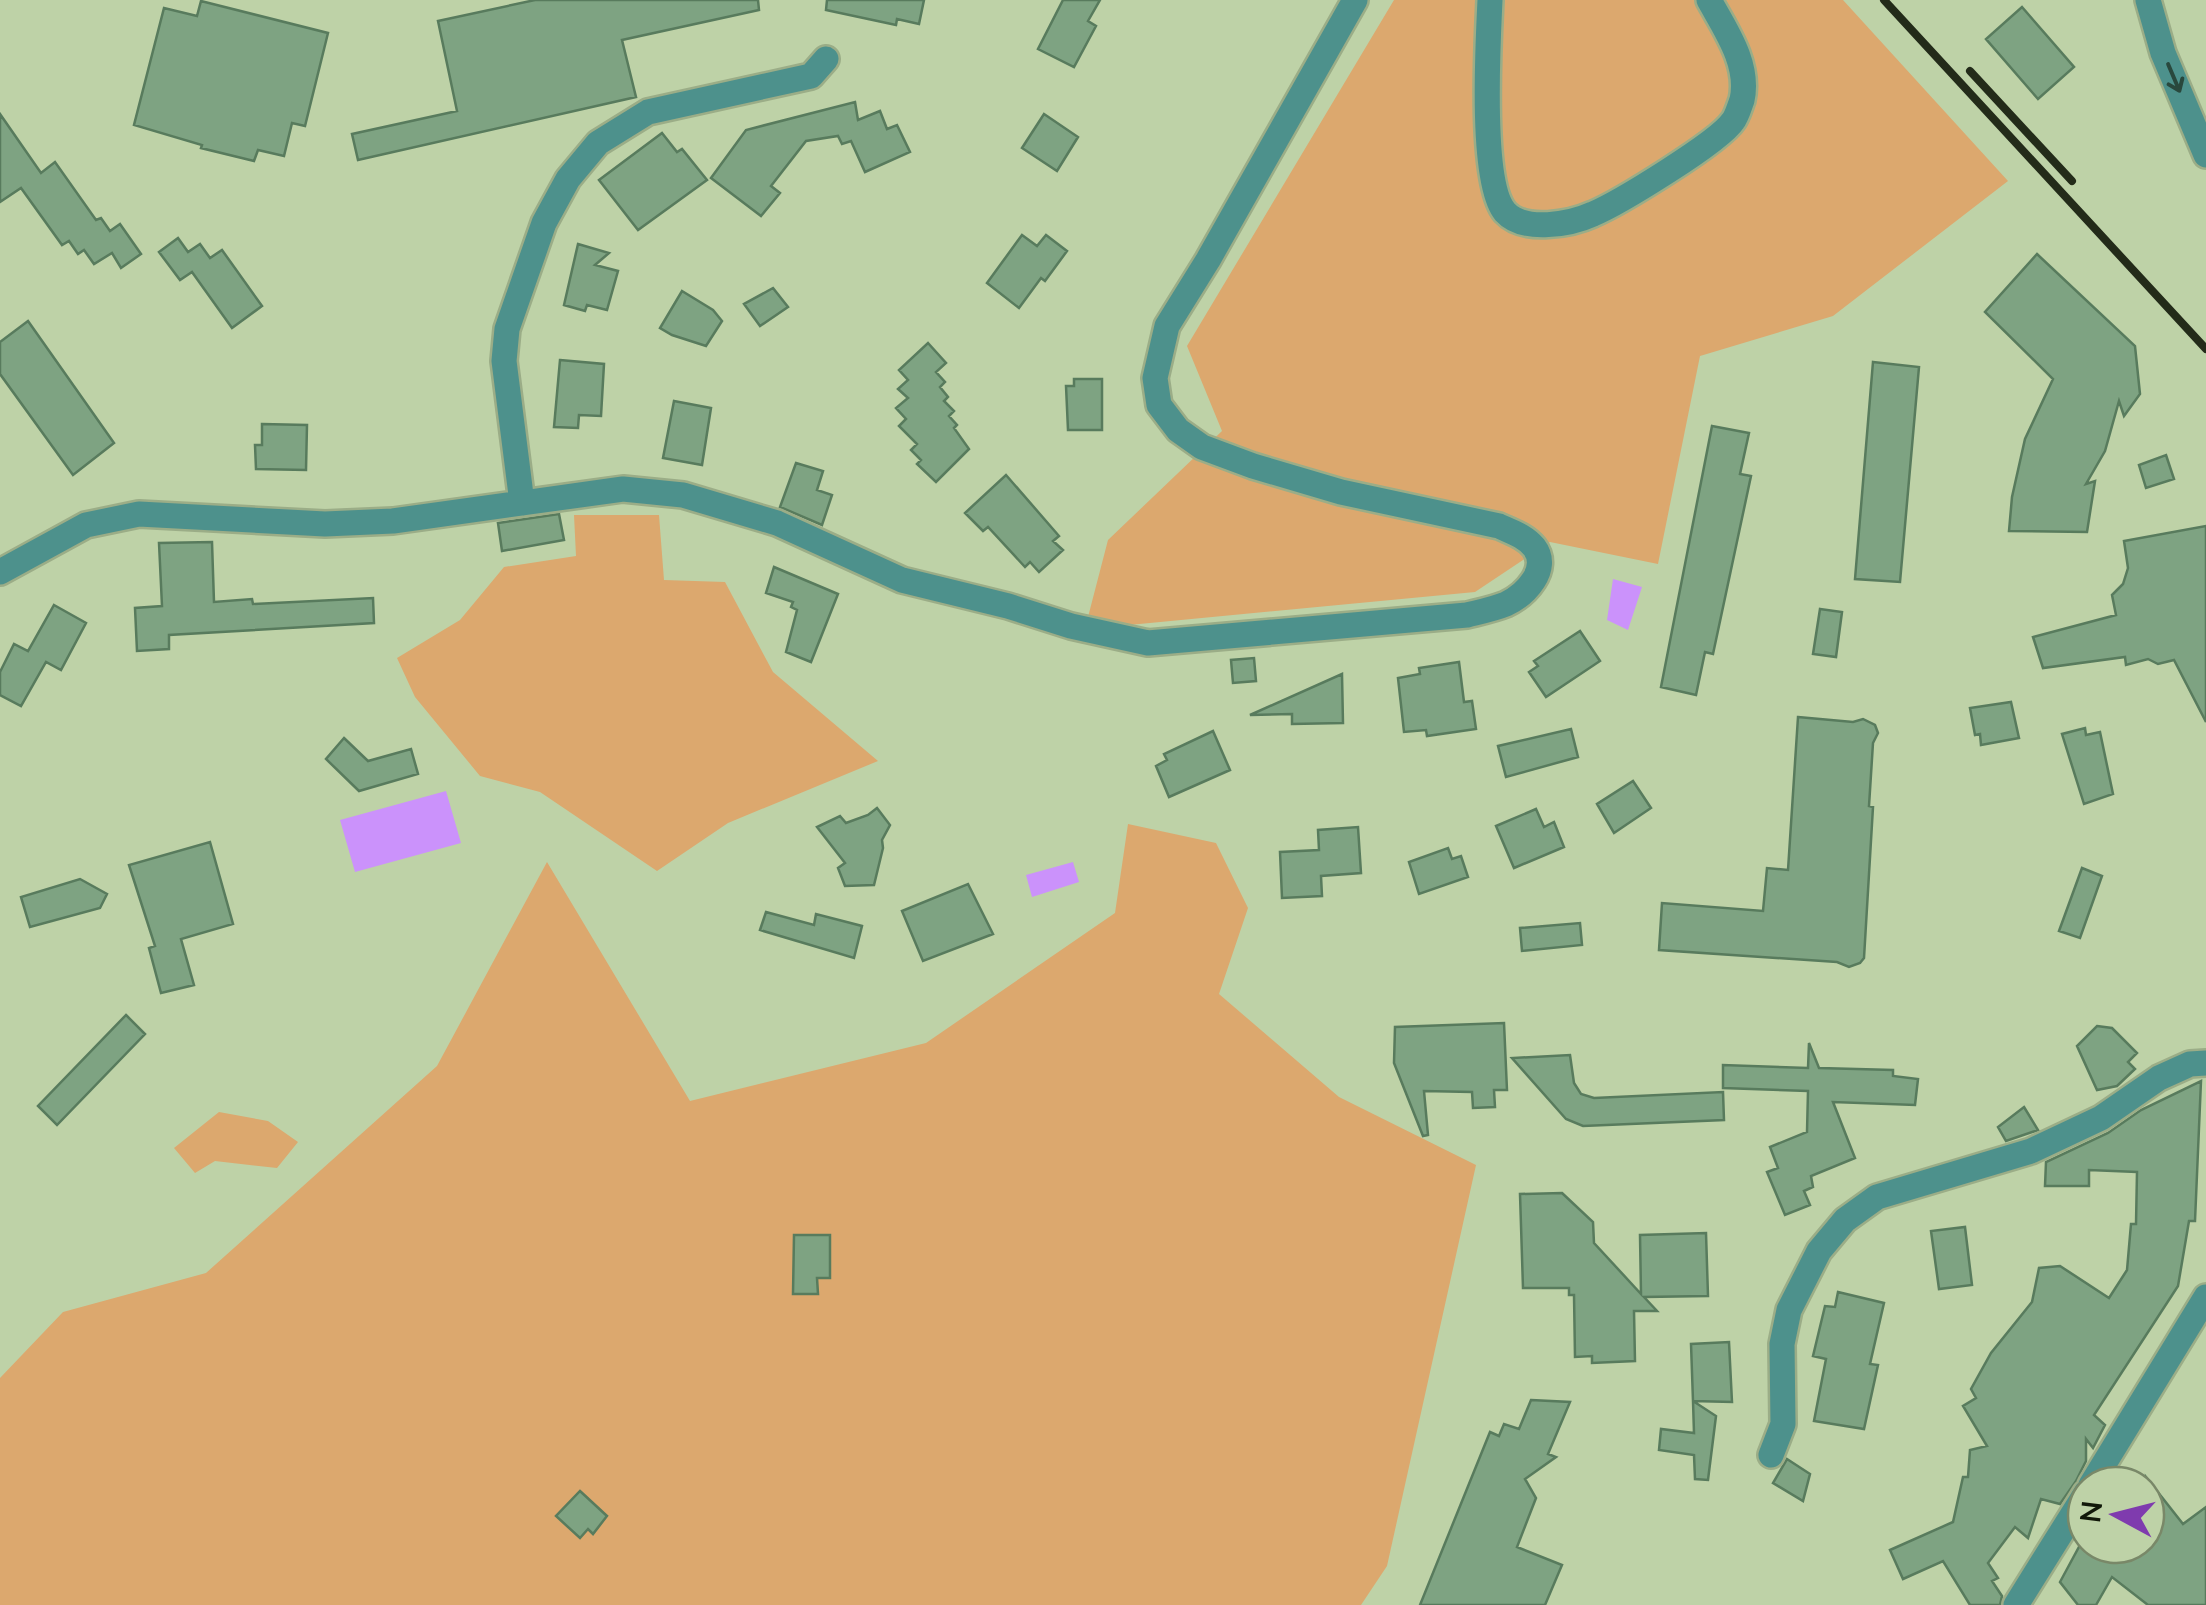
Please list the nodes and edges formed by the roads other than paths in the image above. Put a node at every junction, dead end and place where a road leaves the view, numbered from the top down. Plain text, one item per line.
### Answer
1 (1355, 0) edge
2 (1490, 0) edge
3 (1709, 0) edge
4 (2148, 0) edge
5 (826, 59) dead end
6 (2206, 155) edge
7 (522, 503) junction
8 (0, 572) edge
9 (2206, 1063) edge
10 (2206, 1296) edge
11 (1771, 1454) dead end
12 (2103, 1465) edge
13 (2066, 1525) edge
14 (2016, 1605) edge

1 - 7 street
2 - 3 street
4 -> 6 street
5 - 7 street
7 - 8 street
9 - 11 street
10 - 12 street
13 - 14 street

